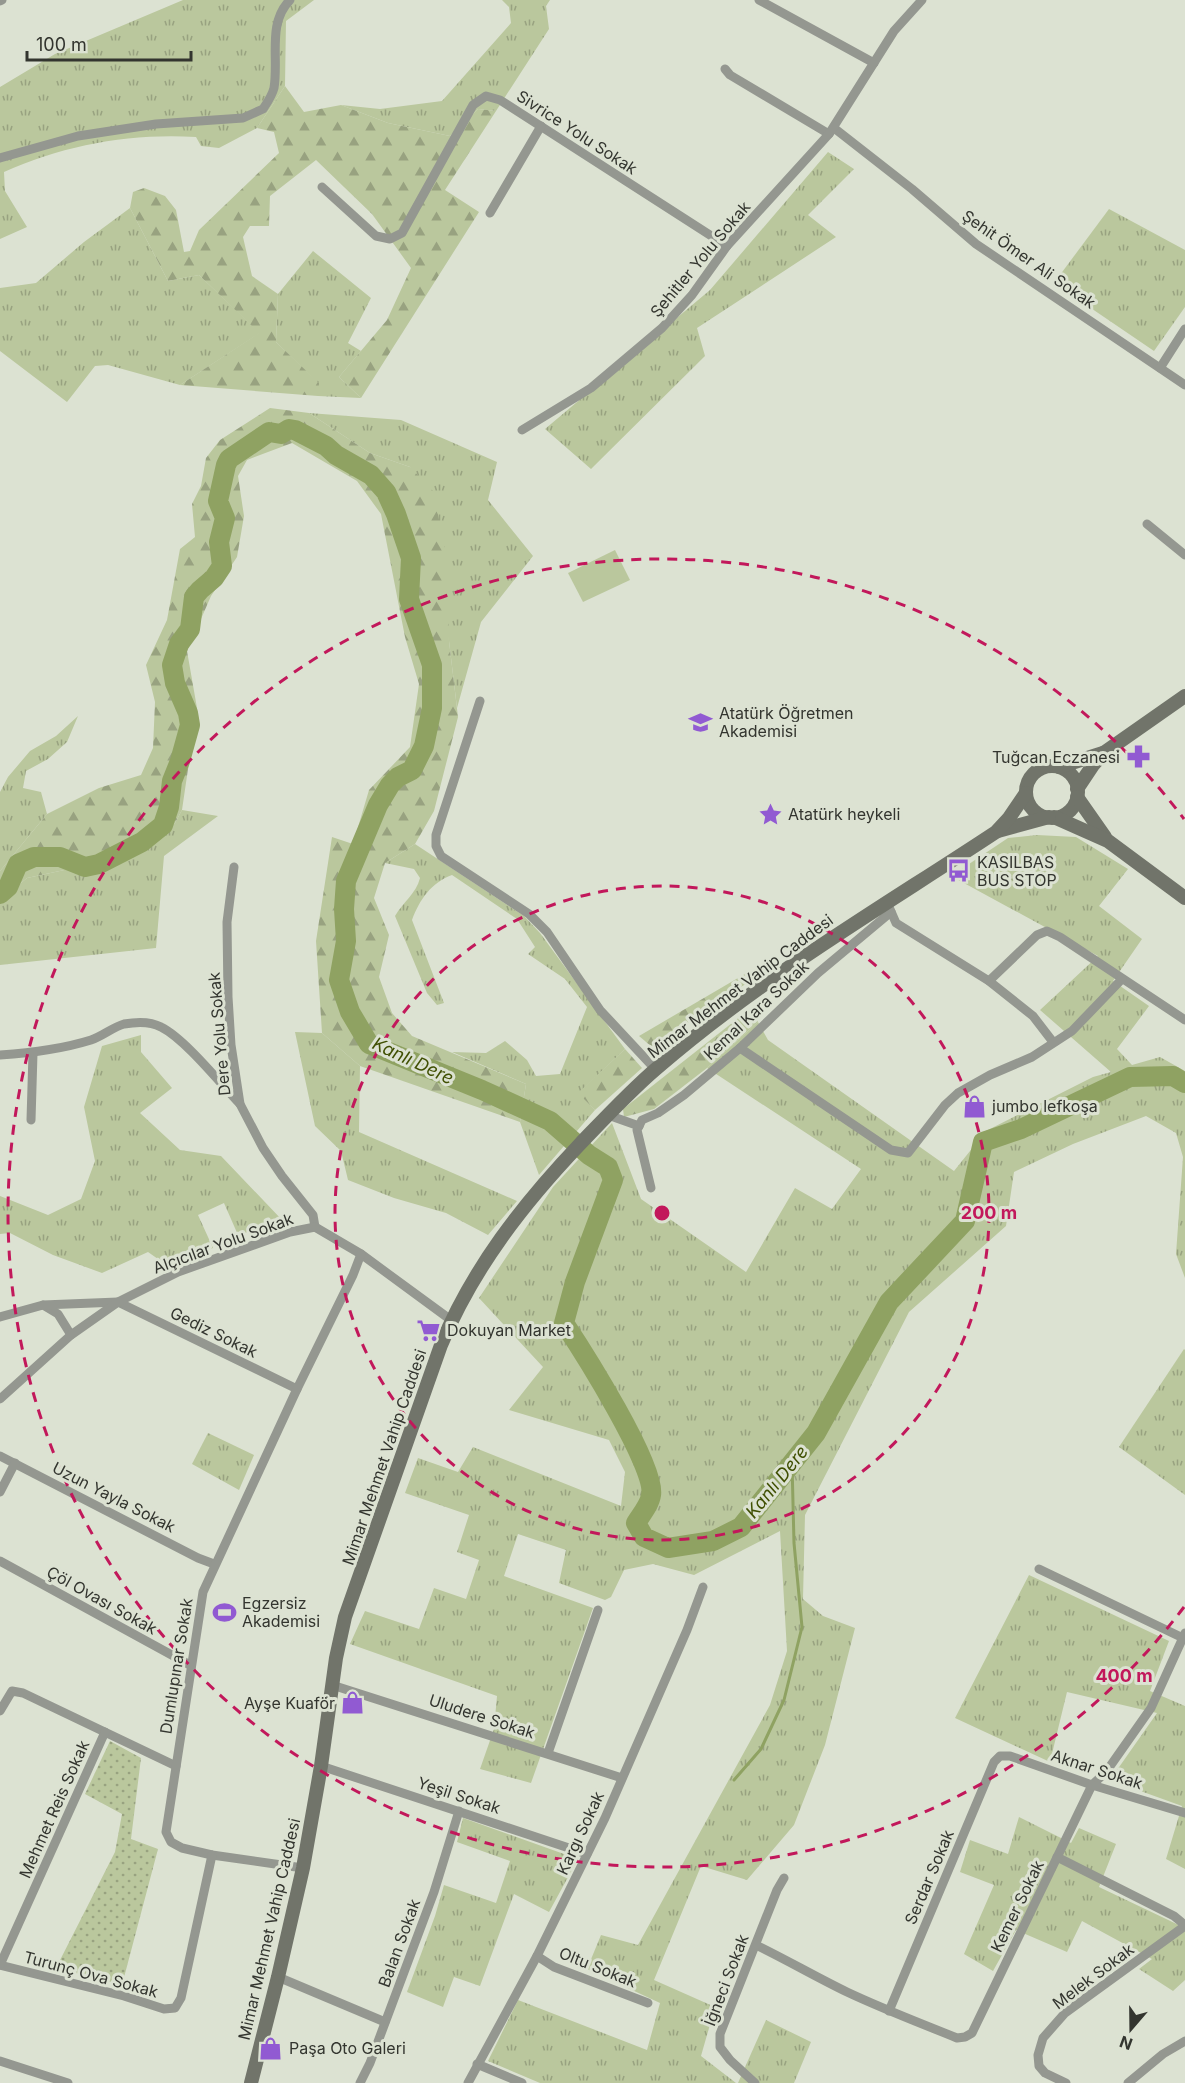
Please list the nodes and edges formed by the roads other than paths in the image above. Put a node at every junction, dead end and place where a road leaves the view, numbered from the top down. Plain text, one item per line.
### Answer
1 (290, 0) edge
2 (759, 0) edge
3 (922, 0) edge
4 (874, 63) junction
5 (725, 69) dead end
6 (541, 126) junction
7 (832, 131) junction
8 (0, 158) edge
9 (322, 187) dead end
10 (490, 213) dead end
11 (727, 246) junction
12 (1185, 329) edge
13 (1160, 368) junction
14 (1185, 386) edge
15 (522, 430) dead end
16 (1147, 525) dead end
17 (1185, 555) edge
18 (1185, 696) edge
19 (480, 701) dead end
20 (1105, 752) junction
21 (1059, 767) junction
22 (1077, 793) junction
23 (1026, 794) junction
24 (1051, 817) junction
25 (996, 832) junction
26 (1108, 841) junction
27 (234, 867) dead end
28 (1185, 898) edge
29 (889, 907) junction
30 (1122, 979) junction
31 (989, 981) junction
32 (1185, 1020) edge
33 (1053, 1042) junction
34 (740, 1048) junction
35 (33, 1053) junction
36 (0, 1055) edge
37 (655, 1069) junction
38 (240, 1104) junction
39 (608, 1115) junction
40 (31, 1120) dead end
41 (639, 1126) junction
42 (651, 1188) dead end
43 (315, 1227) junction
44 (361, 1254) junction
45 (118, 1302) junction
46 (43, 1305) junction
47 (0, 1317) edge
48 (451, 1320) junction
49 (71, 1335) junction
50 (297, 1389) junction
51 (0, 1400) edge
52 (0, 1456) edge
53 (15, 1463) junction
54 (0, 1492) edge
55 (0, 1561) edge
56 (214, 1564) junction
57 (1039, 1569) dead end
58 (703, 1587) dead end
59 (598, 1610) dead end
60 (1184, 1635) edge
61 (190, 1665) junction
62 (332, 1685) junction
63 (0, 1712) edge
64 (105, 1732) junction
65 (548, 1753) junction
66 (1000, 1756) joint
67 (176, 1766) junction
68 (321, 1766) junction
69 (622, 1778) junction
70 (1092, 1785) junction
71 (459, 1811) junction
72 (1185, 1813) edge
73 (588, 1854) junction
74 (212, 1855) junction
75 (1057, 1857) junction
76 (303, 1868) junction
77 (784, 1878) dead end
78 (1185, 1926) edge
79 (756, 1945) junction
80 (537, 1956) junction
81 (0, 1965) edge
82 (278, 1977) junction
83 (648, 2003) dead end
84 (889, 2011) junction
85 (386, 2022) junction
86 (1185, 2042) edge
87 (0, 2061) edge
88 (477, 2064) junction
89 (68, 2083) edge
90 (251, 2083) edge
91 (360, 2083) edge
92 (468, 2083) edge
93 (522, 2083) edge
94 (755, 2083) edge
95 (1066, 2083) edge
96 (1128, 2083) edge

1 - 8 street
2 - 4 street
3 - 4 street, Şehitler Yolu Sokak
4 - 7 street, Şehitler Yolu Sokak
5 - 7 street, Şehit Ömer Ali Sokak
6 - 9 street, Sivrice Yolu Sokak
6 - 10 street
6 - 11 street, Sivrice Yolu Sokak
7 - 11 street, Şehitler Yolu Sokak
7 - 13 street, Şehit Ömer Ali Sokak
11 - 15 street, Şehitler Yolu Sokak
12 - 13 street
13 - 14 street, Şehit Ömer Ali Sokak
16 - 17 street
18 - 20 main road
19 - 37 street
20 - 21 main road
20 - 22 main road
21 - 22 main road
21 - 23 main road
22 - 24 main road
22 - 26 main road
23 - 24 main road
23 - 25 main road, Mimar Mehmet Vahip Caddesi
24 - 25 main road, Mimar Mehmet Vahip Caddesi
24 - 26 main road
25 - 29 main road, Mimar Mehmet Vahip Caddesi
26 - 28 main road
27 - 38 street, Dere Yolu Sokak
29 - 31 street
29 - 34 street, Kemal Kara Sokak
29 - 37 main road, Mimar Mehmet Vahip Caddesi
30 - 31 street
30 - 32 street
30 - 33 street
31 - 33 street
33 - 34 street
34 - 41 street, Kemal Kara Sokak
35 - 36 street
35 - 38 street
35 - 40 street
37 - 39 main road, Mimar Mehmet Vahip Caddesi
38 - 43 street, Dere Yolu Sokak
39 - 41 street
39 - 48 main road, Mimar Mehmet Vahip Caddesi
41 - 42 street
43 - 44 street
43 - 45 street, Alçıcılar Yolu Sokak
44 - 48 street
44 - 50 street, Dumlupınar Sokak
45 - 46 street
45 - 49 street, Alçıcılar Yolu Sokak
45 - 50 street, Gediz Sokak
46 - 47 street
46 - 49 street
48 - 62 main road, Mimar Mehmet Vahip Caddesi
49 - 51 street, Alçıcılar Yolu Sokak
50 - 56 street, Dumlupınar Sokak
52 - 53 street, Uzun Yayla Sokak
53 - 54 street
53 - 56 street, Uzun Yayla Sokak
55 - 61 street, Çöl Ovası Sokak
56 - 61 street, Dumlupınar Sokak
57 - 60 street
58 - 69 street, Kargı Sokak
59 - 65 street
60 - 70 street, Kemer Sokak
61 - 67 street, Dumlupınar Sokak
62 - 65 street, Uludere Sokak
62 - 68 main road, Mimar Mehmet Vahip Caddesi
63 - 64 street
64 - 67 street
64 - 81 street, Mehmet Reis Sokak
65 - 69 street, Uludere Sokak
66 - 70 street, Aknar Sokak
66 - 84 street, Serdar Sokak
67 - 74 street, Dumlupınar Sokak
68 - 71 street, Yeşil Sokak
68 - 76 main road, Mimar Mehmet Vahip Caddesi
69 - 73 street, Kargı Sokak
70 - 72 street, Aknar Sokak
70 - 75 street, Kemer Sokak
71 - 73 street, Yeşil Sokak
71 - 85 street, Balan Sokak
73 - 80 street, Kargı Sokak
74 - 76 street
74 - 81 street, Turunç Ova Sokak
75 - 78 street
75 - 84 street, Kemer Sokak
76 - 82 main road, Mimar Mehmet Vahip Caddesi
77 - 79 street, İğneci Sokak
78 - 95 street, Melek Sokak
79 - 84 street
79 - 94 street, İğneci Sokak
80 - 83 street, Oltu Sokak
80 - 88 street, Kargı Sokak
82 - 85 street
82 - 90 main road, Mimar Mehmet Vahip Caddesi
85 - 91 street, Balan Sokak
86 - 96 street
87 - 89 street
88 - 92 street, Kargı Sokak
88 - 93 street

